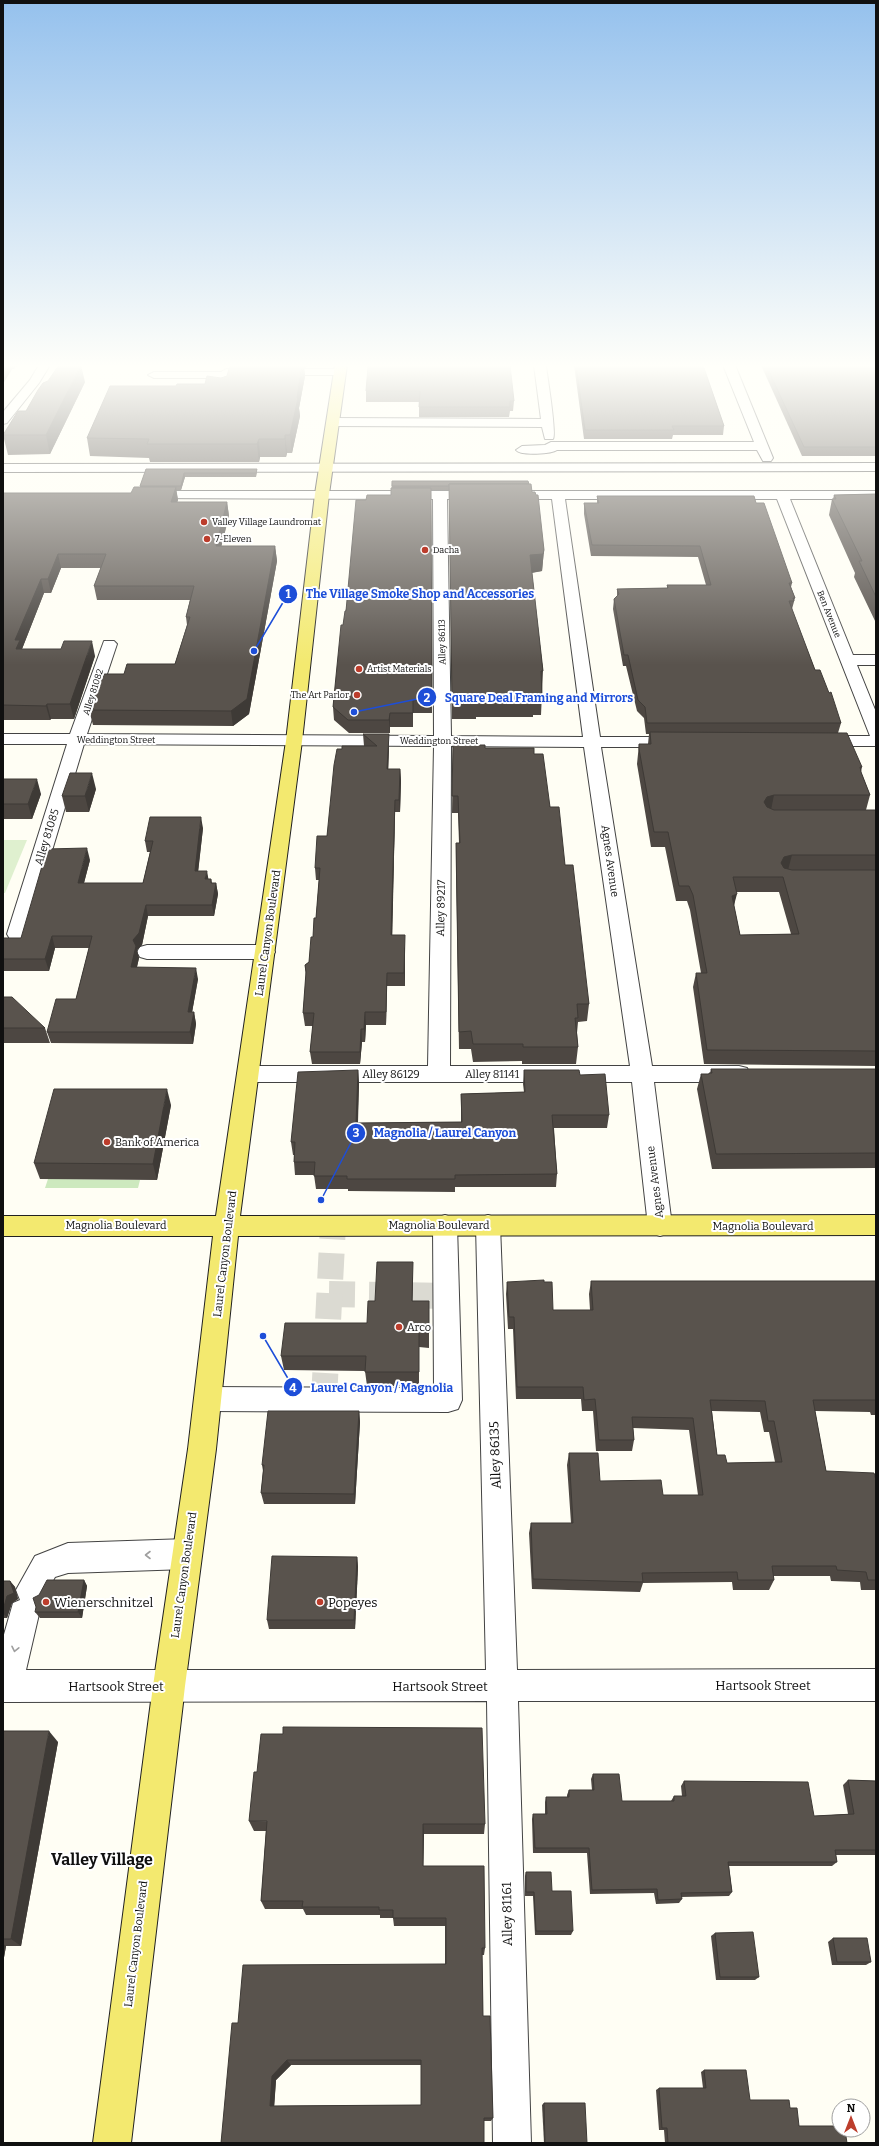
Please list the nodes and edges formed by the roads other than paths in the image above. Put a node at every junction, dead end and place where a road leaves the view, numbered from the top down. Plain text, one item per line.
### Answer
1 (553, 467) joint
2 (771, 467) joint
3 (876, 467) edge
4 (3, 468) edge
5 (327, 468) junction
6 (311, 481) dead end
7 (338, 481) dead end
8 (324, 488) junction
9 (137, 495) edge
10 (440, 495) junction
11 (558, 495) junction
12 (876, 495) edge
13 (782, 496) junction
14 (109, 644) dead end
15 (847, 660) junction
16 (876, 660) edge
17 (876, 733) edge
18 (3, 739) edge
19 (77, 740) junction
20 (294, 741) junction
21 (803, 741) edge
22 (876, 741) edge
23 (443, 742) junction
24 (592, 742) junction
25 (693, 742) edge
26 (17, 934) dead end
27 (147, 952) dead end
28 (265, 952) junction
29 (248, 1074) junction
30 (439, 1074) junction
31 (642, 1074) junction
32 (756, 1074) edge
33 (227, 1224) junction
34 (445, 1225) junction
35 (488, 1225) junction
36 (876, 1225) edge
37 (3, 1226) edge
38 (660, 1226) junction
39 (208, 1399) junction
40 (187, 1554) junction
41 (876, 1685) edge
42 (5, 1686) edge
43 (169, 1686) junction
44 (502, 1686) junction
45 (112, 2143) edge
46 (512, 2143) edge

1 - 2 street
1 - 5 street
2 - 3 street
4 - 5 street
5 - 8 main road, Laurel Canyon Boulevard
6 - 8 street
7 - 8 street
8 - 9 street
8 - 10 street
8 - 20 main road, Laurel Canyon Boulevard
10 - 11 street
10 - 23 street, Alley 86113
11 - 13 street
11 - 24 street, Agnes Avenue
12 - 13 street
13 - 15 street, Ben Avenue
14 - 19 street, Alley 81082
15 - 16 street
15 - 17 street, Ben Avenue
18 - 19 street, Weddington Street
19 - 20 street, Weddington Street
19 - 26 street, Alley 81085
20 - 23 street, Weddington Street
20 - 28 main road, Laurel Canyon Boulevard
21 - 22 street
23 - 24 street, Weddington Street
23 - 30 street, Alley 89217
24 - 25 street, Weddington Street
24 - 31 street, Agnes Avenue
27 - 28 street
28 - 29 main road, Laurel Canyon Boulevard
29 - 30 street, Alley 86129
29 - 33 main road, Laurel Canyon Boulevard
30 - 31 street, Alley 81141
31 - 32 street, Alley 81141
31 - 38 street, Agnes Avenue
33 - 34 main road, Magnolia Boulevard
33 - 37 main road, Magnolia Boulevard
33 - 39 main road, Laurel Canyon Boulevard
34 - 35 main road, Magnolia Boulevard
34 - 39 street
35 - 38 main road, Magnolia Boulevard
35 - 44 street, Alley 86135
36 - 38 main road, Magnolia Boulevard
39 - 40 main road, Laurel Canyon Boulevard
40 -> 42 street
40 - 43 main road, Laurel Canyon Boulevard
41 - 44 street, Hartsook Street
42 - 43 street, Hartsook Street
43 - 44 street, Hartsook Street
43 - 45 main road, Laurel Canyon Boulevard
44 - 46 street, Alley 81161

